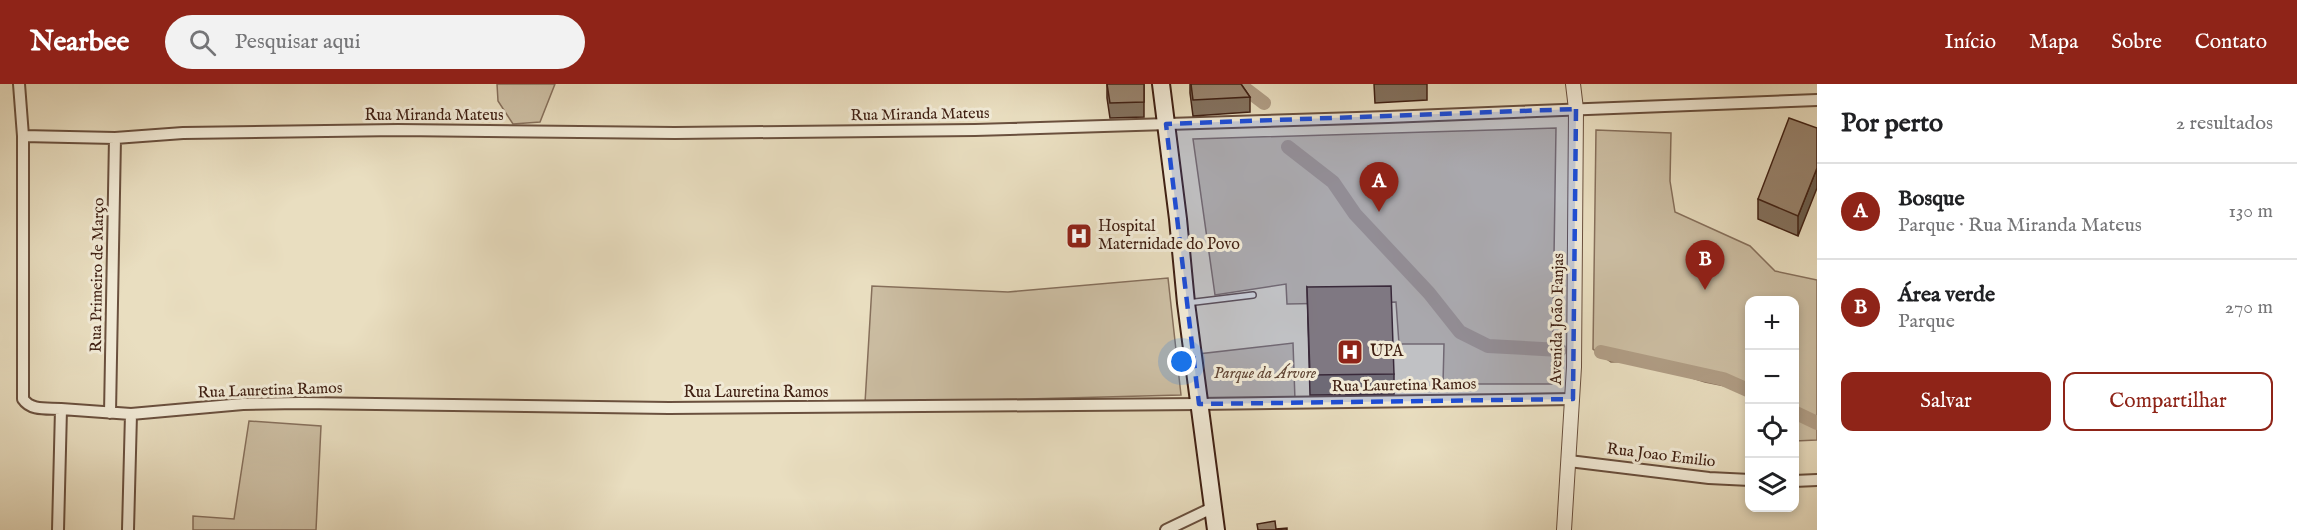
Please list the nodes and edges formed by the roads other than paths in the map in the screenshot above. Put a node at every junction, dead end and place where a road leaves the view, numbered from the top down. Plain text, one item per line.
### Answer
1 (19, 84) edge
2 (1161, 84) edge
3 (1573, 84) edge
4 (1817, 100) edge
5 (1576, 109) junction
6 (1166, 124) junction
7 (23, 136) junction
8 (115, 138) junction
9 (1253, 295) dead end
10 (1186, 303) junction
11 (1573, 399) junction
12 (1199, 404) junction
13 (61, 409) junction
14 (110, 413) junction
15 (131, 414) junction
16 (1569, 461) junction
17 (1745, 480) edge
18 (1817, 480) edge
19 (1799, 481) edge
20 (1212, 508) junction
21 (58, 530) edge
22 (128, 530) edge
23 (1166, 530) edge
24 (1216, 530) edge
25 (1564, 530) edge

1 - 7 street, Rua Lauretina Ramos
2 - 6 main road
3 - 5 street, Avenida João Fanjas
4 - 5 street, Rua Miranda Mateus
5 - 6 street, Rua Miranda Mateus
5 - 11 street, Avenida João Fanjas
6 - 8 street, Rua Miranda Mateus
6 - 10 main road
7 - 8 street, Rua Miranda Mateus
7 - 13 street, Rua Lauretina Ramos
8 - 14 street, Rua Primeiro de Março
9 - 10 lane
10 - 12 main road
11 - 12 street, Rua Lauretina Ramos
11 - 16 street, Avenida João Fanjas
12 - 15 street, Rua Lauretina Ramos
12 - 20 main road
13 - 14 street, Rua Lauretina Ramos
13 - 21 street
14 - 15 street, Rua Lauretina Ramos
15 - 22 street
16 - 17 street, Rua Joao Emilio
16 - 25 street, Avenida João Fanjas
18 - 19 street
20 - 23 street
20 - 24 main road

